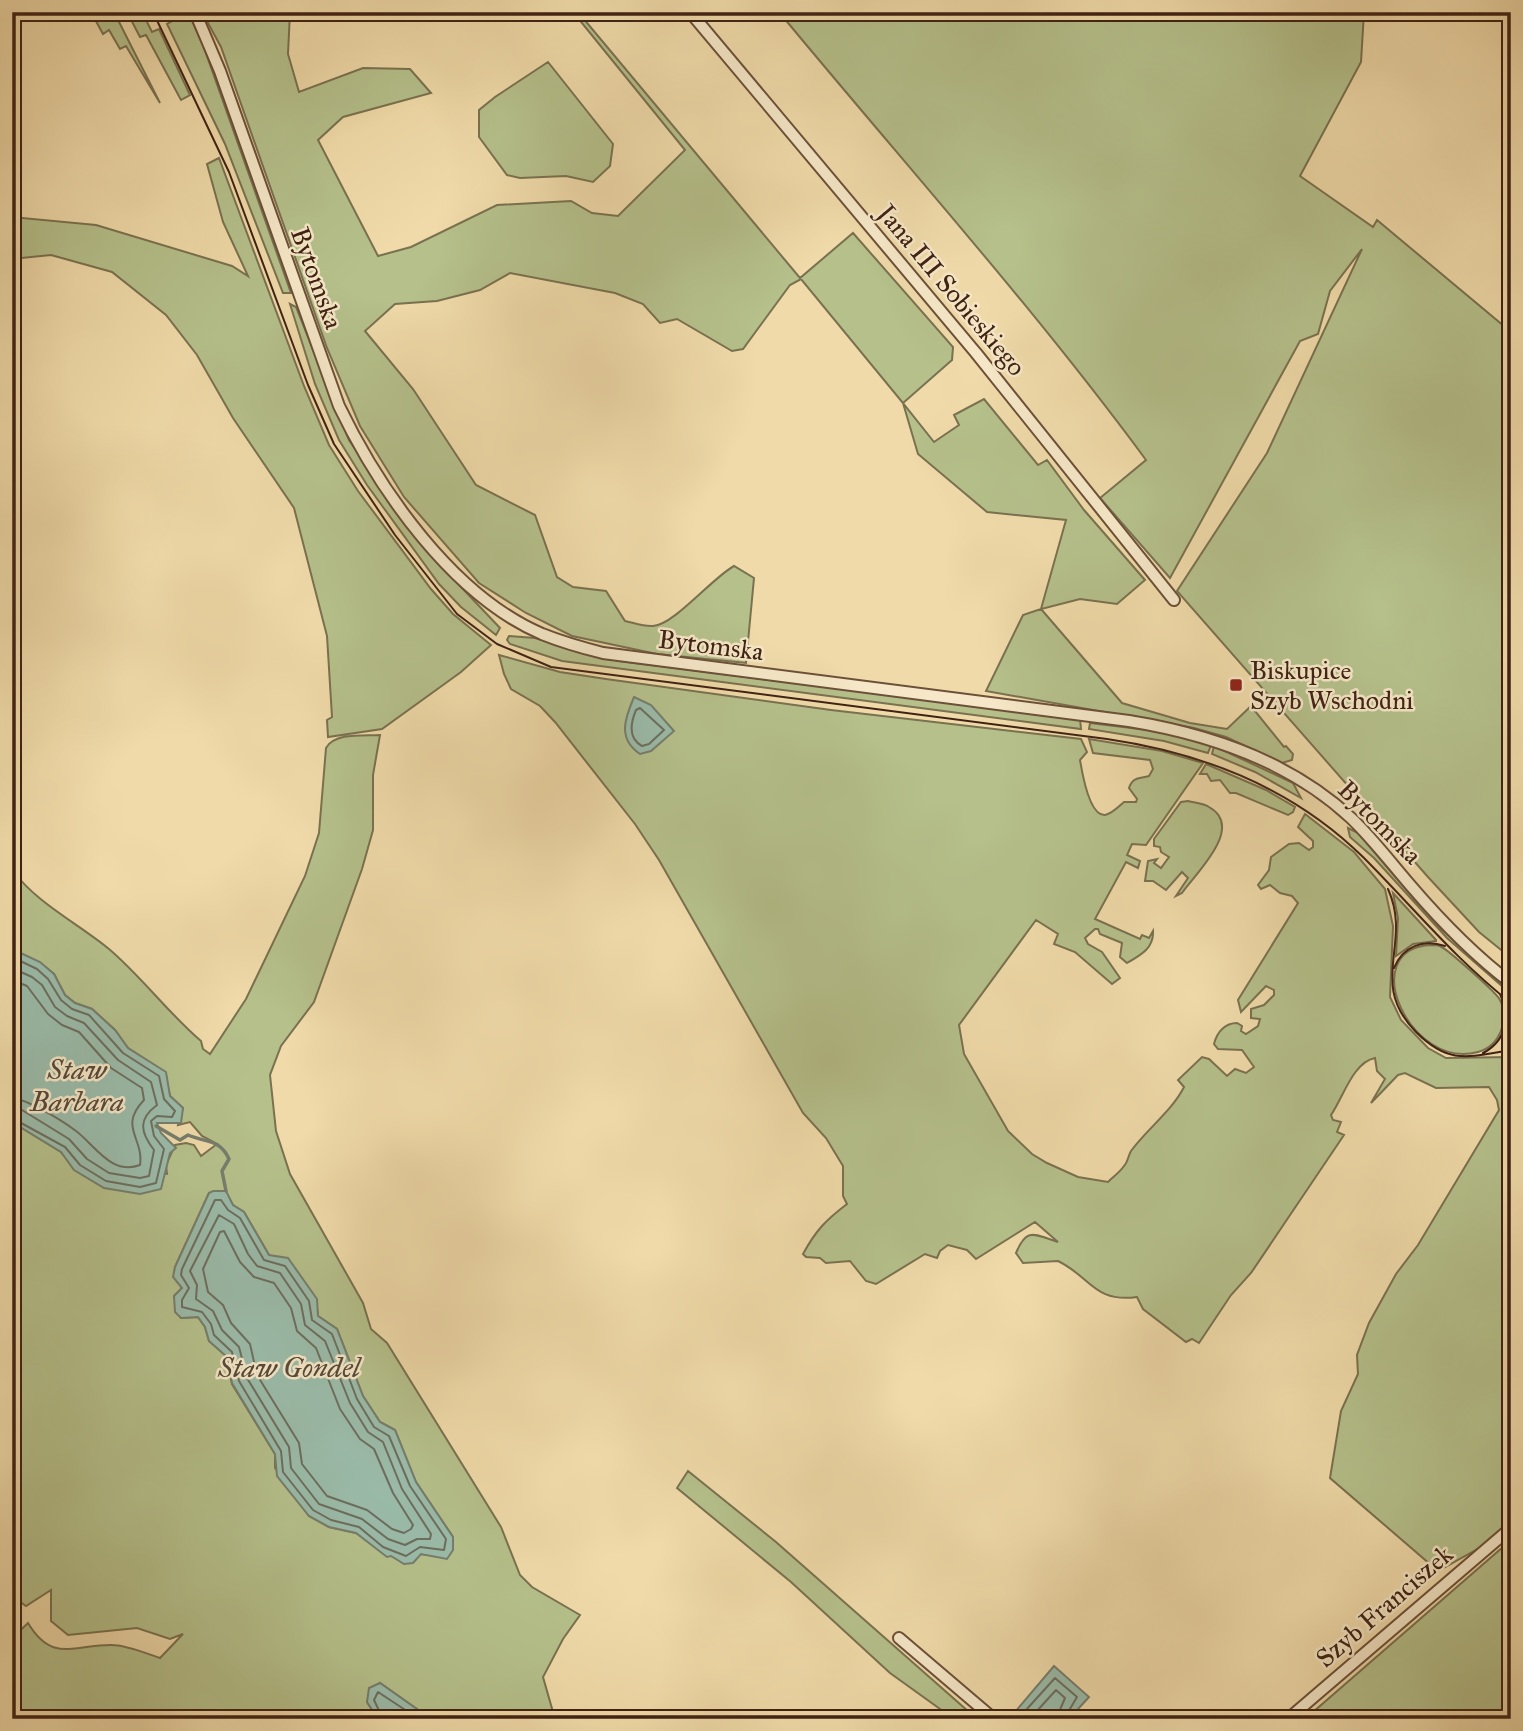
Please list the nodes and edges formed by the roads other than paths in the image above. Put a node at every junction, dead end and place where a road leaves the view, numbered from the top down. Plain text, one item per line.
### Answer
1 (195, 12) edge
2 (690, 12) edge
3 (1174, 600) dead end
4 (1511, 983) edge
5 (1511, 1528) edge
6 (899, 1638) dead end
7 (994, 1719) edge
8 (1288, 1719) edge

1 - 4 street, Bytomska
2 - 3 street, Jana III Sobieskiego
5 - 8 street, Szyb Franciszek
6 - 7 street

